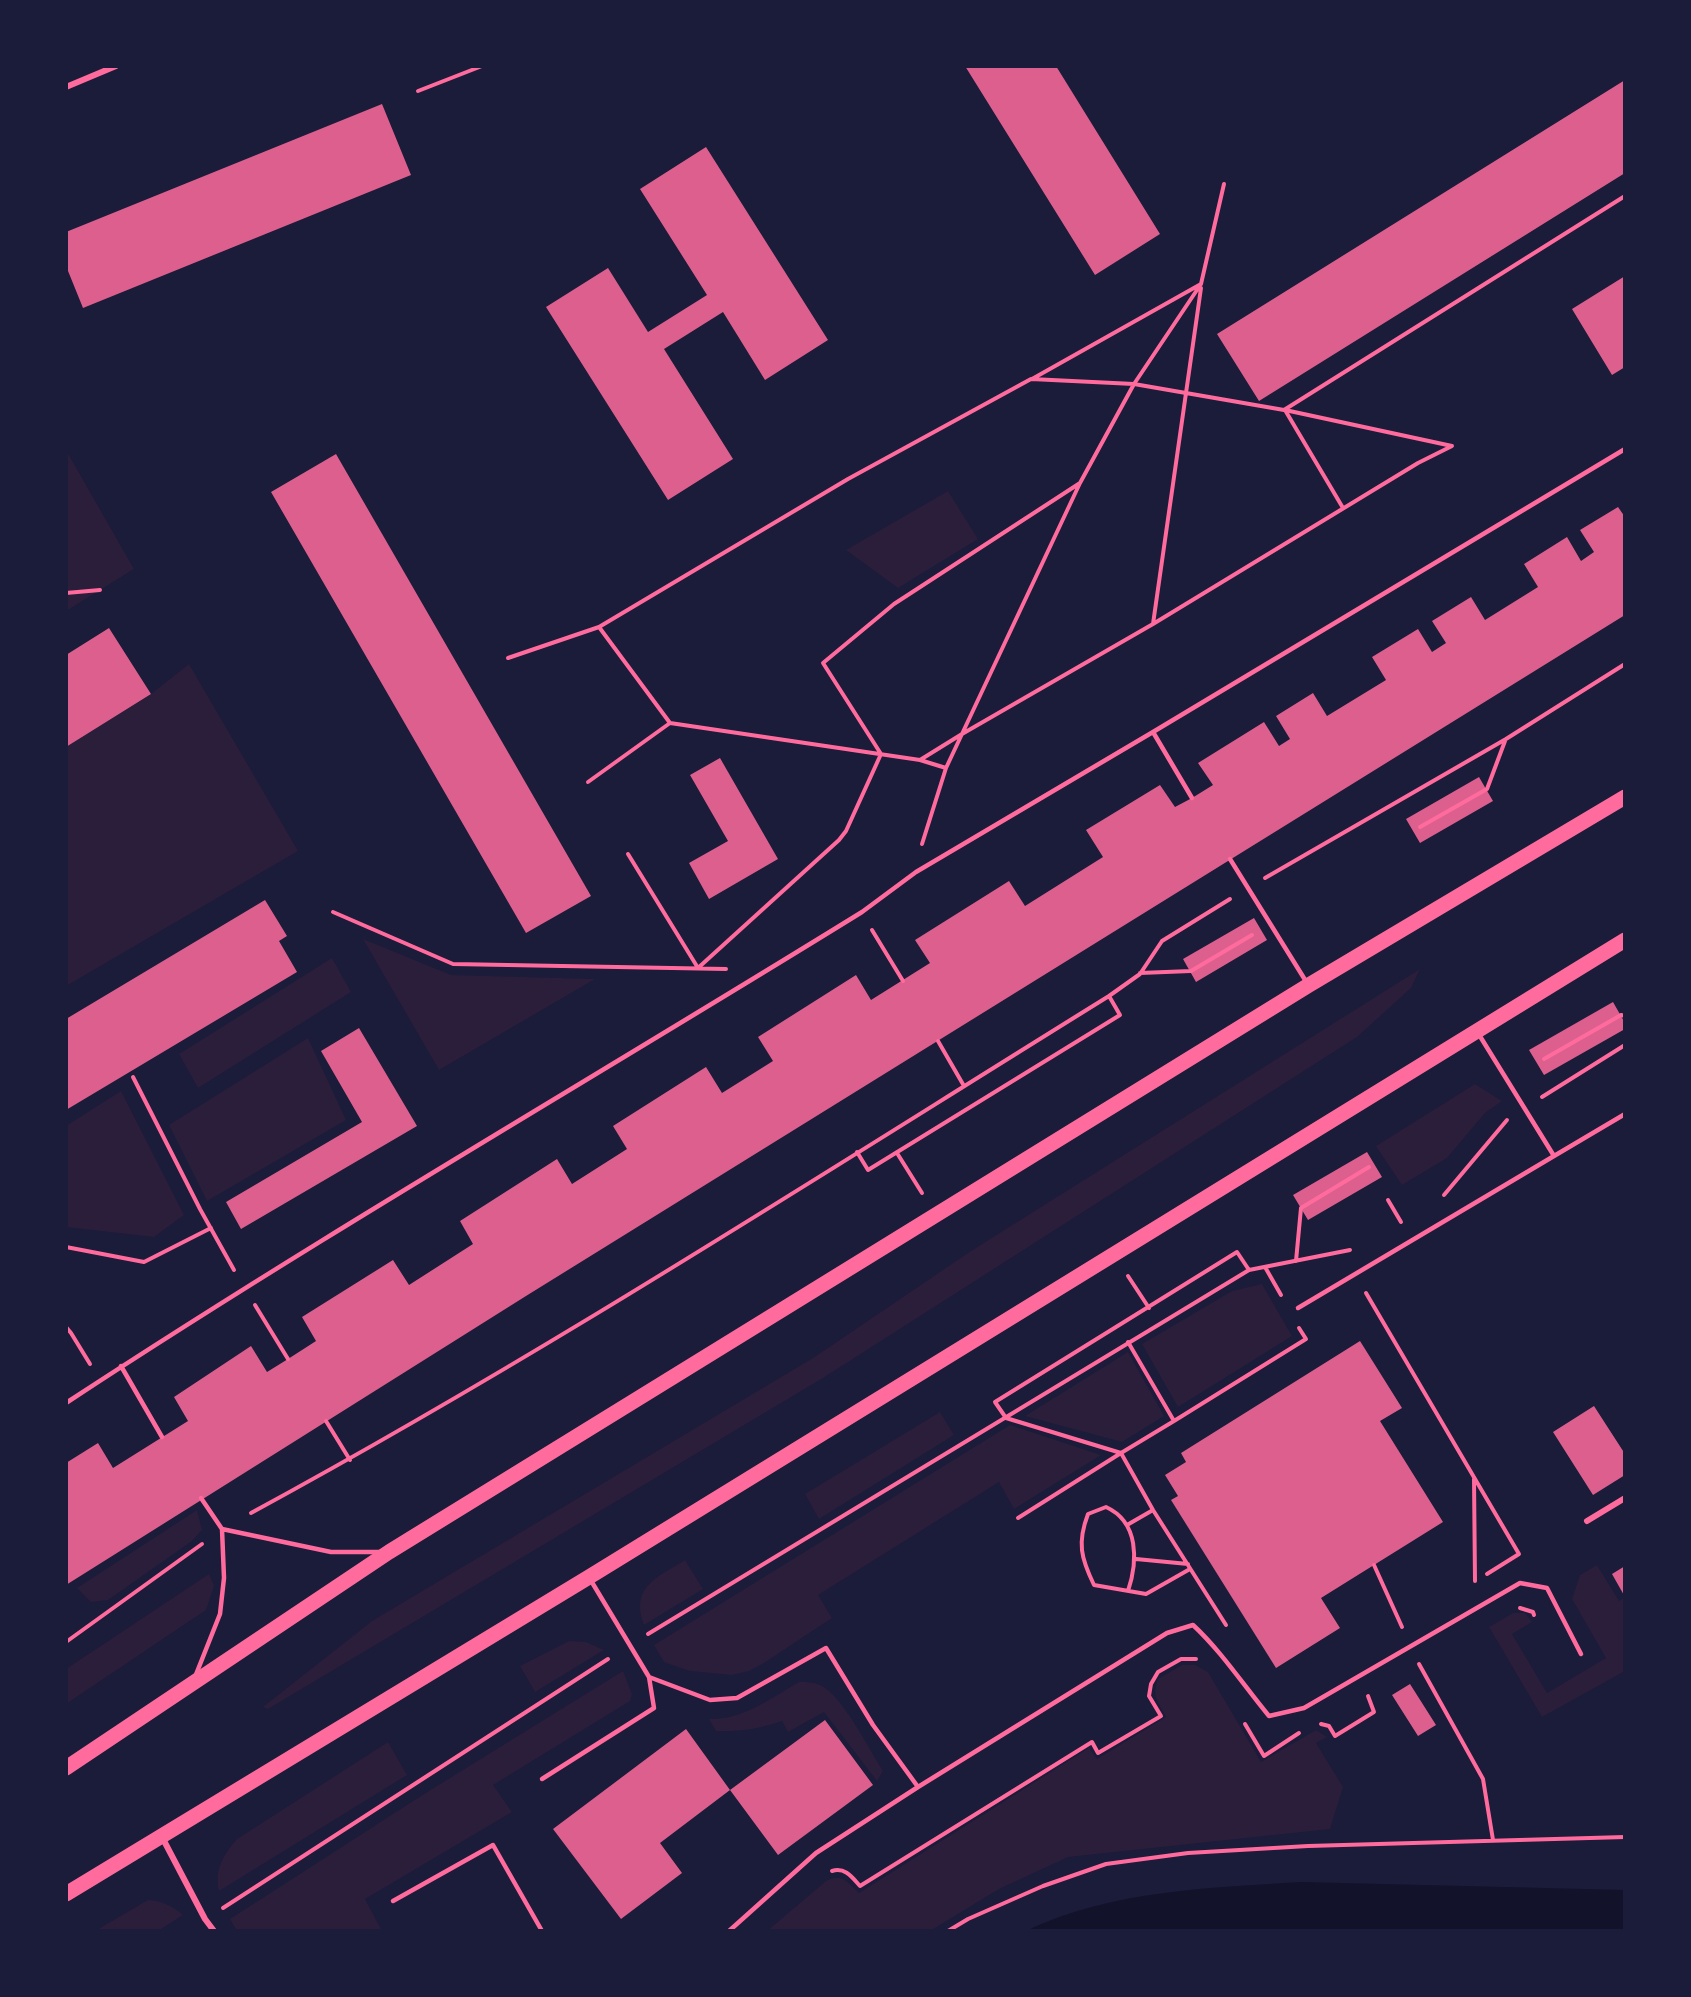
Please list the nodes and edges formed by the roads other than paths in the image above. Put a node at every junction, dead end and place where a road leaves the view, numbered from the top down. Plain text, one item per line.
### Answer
1 (116, 66) edge
2 (66, 87) edge
3 (1625, 449) edge
4 (1153, 732) junction
5 (1625, 797) edge
6 (1192, 798) dead end
7 (1230, 859) dead end
8 (1625, 940) edge
9 (1309, 985) junction
10 (1476, 1031) junction
11 (1625, 1114) edge
12 (1554, 1156) junction
13 (1298, 1308) dead end
14 (121, 1366) junction
15 (66, 1403) edge
16 (162, 1437) dead end
17 (201, 1498) dead end
18 (1625, 1498) edge
19 (1587, 1521) dead end
20 (222, 1529) junction
21 (389, 1552) junction
22 (589, 1576) junction
23 (1581, 1654) dead end
24 (649, 1677) junction
25 (192, 1685) junction
26 (66, 1767) edge
27 (542, 1779) dead end
28 (918, 1787) junction
29 (162, 1837) junction
30 (66, 1894) edge
31 (393, 1901) dead end
32 (214, 1931) edge
33 (542, 1931) edge
34 (729, 1931) edge

1 - 2 street
3 - 4 lane
4 - 6 lane
4 - 14 lane
5 - 9 main road
7 - 9 lane
8 - 10 main road
9 - 21 main road
10 - 12 lane
10 - 22 main road
11 - 12 lane
12 - 13 lane
14 - 15 lane
14 - 16 lane
17 - 20 lane
18 - 19 street
20 - 21 lane
20 - 25 lane
21 - 25 main road
22 - 24 lane
22 - 29 main road
23 - 28 lane
24 - 27 lane
24 - 28 lane
25 - 26 main road
28 - 34 lane
29 - 30 main road
29 - 32 street
31 - 33 lane

